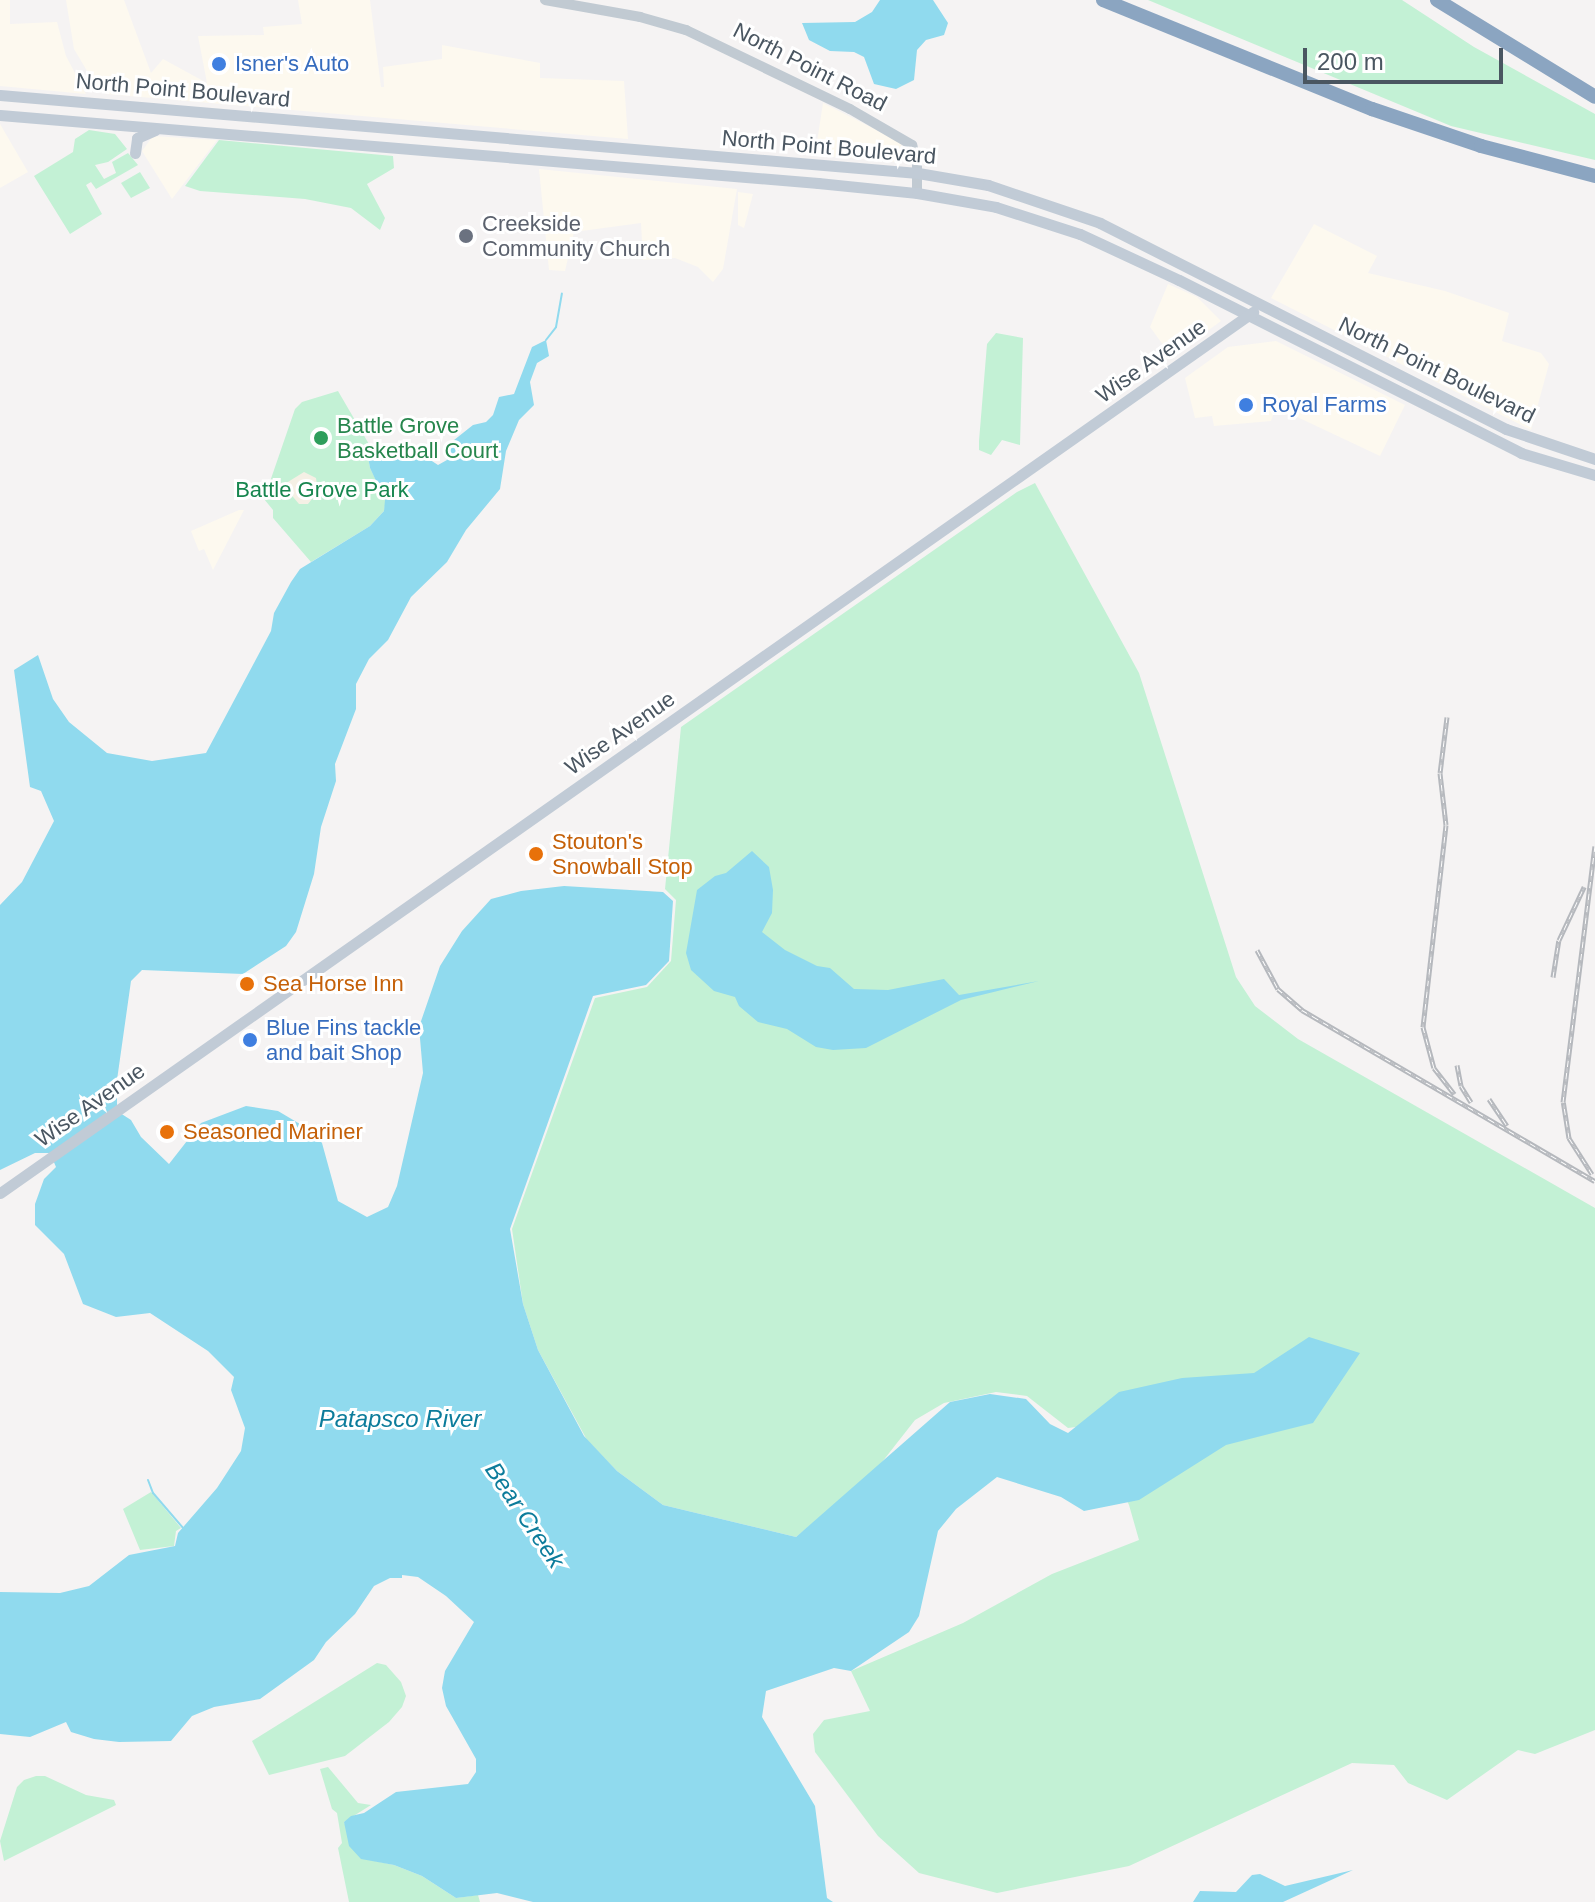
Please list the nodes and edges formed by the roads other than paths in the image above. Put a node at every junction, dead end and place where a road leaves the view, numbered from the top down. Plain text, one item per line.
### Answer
1 (545, 0) edge
2 (1103, 0) edge
3 (1437, 0) edge
4 (0, 95) edge
5 (1595, 97) edge
6 (0, 115) edge
7 (301, 120) junction
8 (162, 128) junction
9 (299, 139) junction
10 (135, 153) dead end
11 (918, 173) junction
12 (1595, 176) edge
13 (917, 193) junction
14 (1213, 297) junction
15 (1261, 304) junction
16 (1248, 316) junction
17 (1206, 347) junction
18 (1450, 401) junction
19 (1416, 402) junction
20 (1520, 435) junction
21 (1485, 437) junction
22 (1546, 445) junction
23 (1521, 453) junction
24 (1595, 459) edge
25 (1595, 475) edge
26 (0, 1193) edge

1 - 11 street, North Point Road
2 - 12 highway
3 - 5 highway
4 - 7 main road, North Point Boulevard
6 - 8 main road, North Point Boulevard
7 - 9 main road
7 - 11 main road, North Point Boulevard
8 - 9 main road, North Point Boulevard
8 - 10 main road
9 - 13 main road, North Point Boulevard
11 - 13 street, North Point Road
11 - 15 main road, North Point Boulevard
13 - 14 main road, North Point Boulevard
14 - 16 main road, North Point Boulevard
14 - 17 main road
15 - 16 main road, Wise Avenue
15 - 18 main road, North Point Boulevard
16 - 17 main road, Wise Avenue
16 - 19 main road, North Point Boulevard
17 - 26 main road, Wise Avenue
18 - 19 main road
18 - 20 main road, North Point Boulevard
19 - 21 main road, North Point Boulevard
20 - 21 main road
20 - 22 main road, North Point Boulevard
21 - 23 main road, North Point Boulevard
22 - 23 main road
22 - 24 main road, North Point Boulevard
23 - 25 main road, North Point Boulevard

